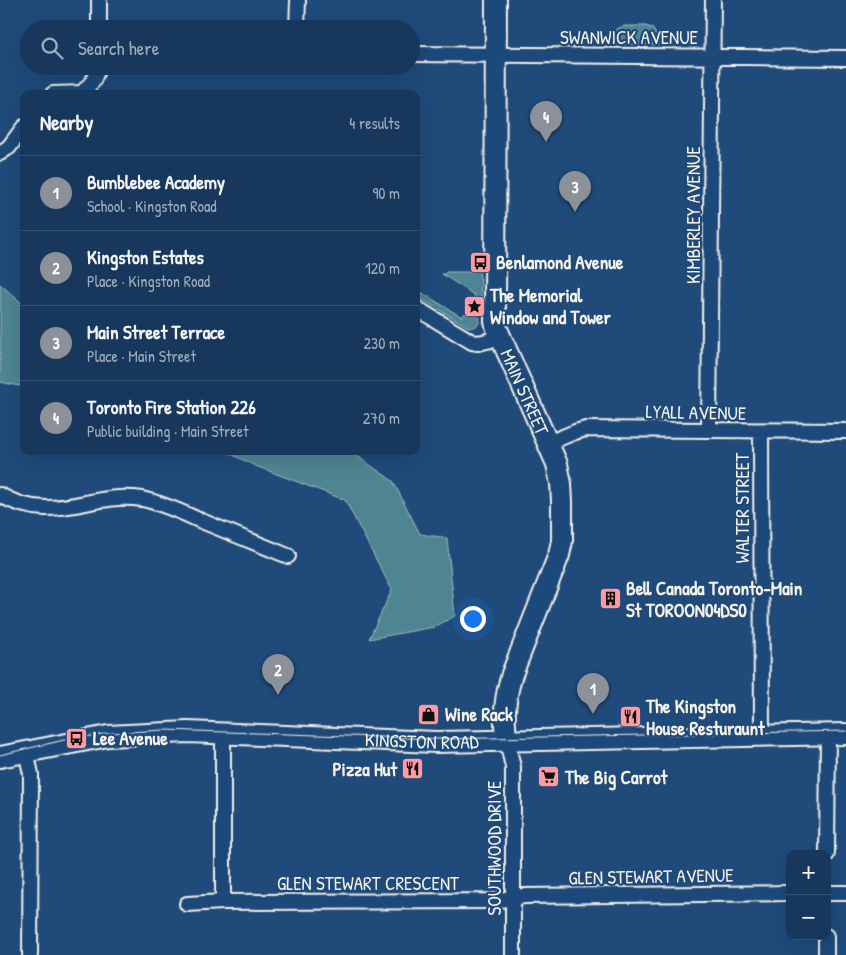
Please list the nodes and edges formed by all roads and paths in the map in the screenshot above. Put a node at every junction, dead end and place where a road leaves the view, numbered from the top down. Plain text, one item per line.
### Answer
1 (99, 0) edge
2 (298, 0) edge
3 (496, 0) edge
4 (713, 0) edge
5 (99, 20) edge
6 (297, 20) edge
7 (420, 54) edge
8 (496, 55) junction
9 (712, 56) junction
10 (846, 58) edge
11 (96, 75) edge
12 (86, 90) edge
13 (20, 132) edge
14 (0, 153) edge
15 (420, 310) edge
16 (501, 338) junction
17 (709, 430) junction
18 (761, 431) junction
19 (846, 431) edge
20 (548, 443) junction
21 (0, 495) edge
22 (288, 556) dead end
23 (223, 734) junction
24 (837, 734) edge
25 (762, 735) junction
26 (507, 741) junction
27 (26, 751) junction
28 (0, 757) edge
29 (827, 850) edge
30 (831, 893) edge
31 (846, 893) edge
32 (786, 894) edge
33 (514, 899) junction
34 (223, 902) junction
35 (187, 904) dead end
36 (826, 940) edge
37 (30, 955) edge
38 (513, 955) edge
39 (826, 955) edge

1 - 5 street
2 - 6 street
3 - 8 main road, MAIN STREET
4 - 9 street, KIMBERLEY AVENUE
7 - 8 street, SWANWICK AVENUE
8 - 9 street, SWANWICK AVENUE
8 - 16 main road, MAIN STREET
9 - 10 street, SWANWICK AVENUE
9 - 17 street, KIMBERLEY AVENUE
11 - 12 street
13 - 14 street
15 - 16 street
16 - 20 main road, MAIN STREET
17 - 18 street, LYALL AVENUE
17 - 20 street, LYALL AVENUE
18 - 19 street, LYALL AVENUE
18 - 25 street, WALTER STREET
20 - 26 main road, MAIN STREET
21 - 22 street
23 - 26 main road, KINGSTON ROAD
23 - 27 main road, KINGSTON ROAD
23 - 34 street
24 - 25 main road, KINGSTON ROAD
24 - 29 street
25 - 26 main road, KINGSTON ROAD
26 - 33 street, SOUTHWOOD DRIVE
27 - 28 main road, KINGSTON ROAD
27 - 37 street
30 - 31 street
32 - 33 street, GLEN STEWART AVENUE
33 - 34 street, GLEN STEWART CRESCENT
33 - 38 street, SOUTHWOOD DRIVE
34 - 35 street, GLEN STEWART CRESCENT
36 - 39 street

